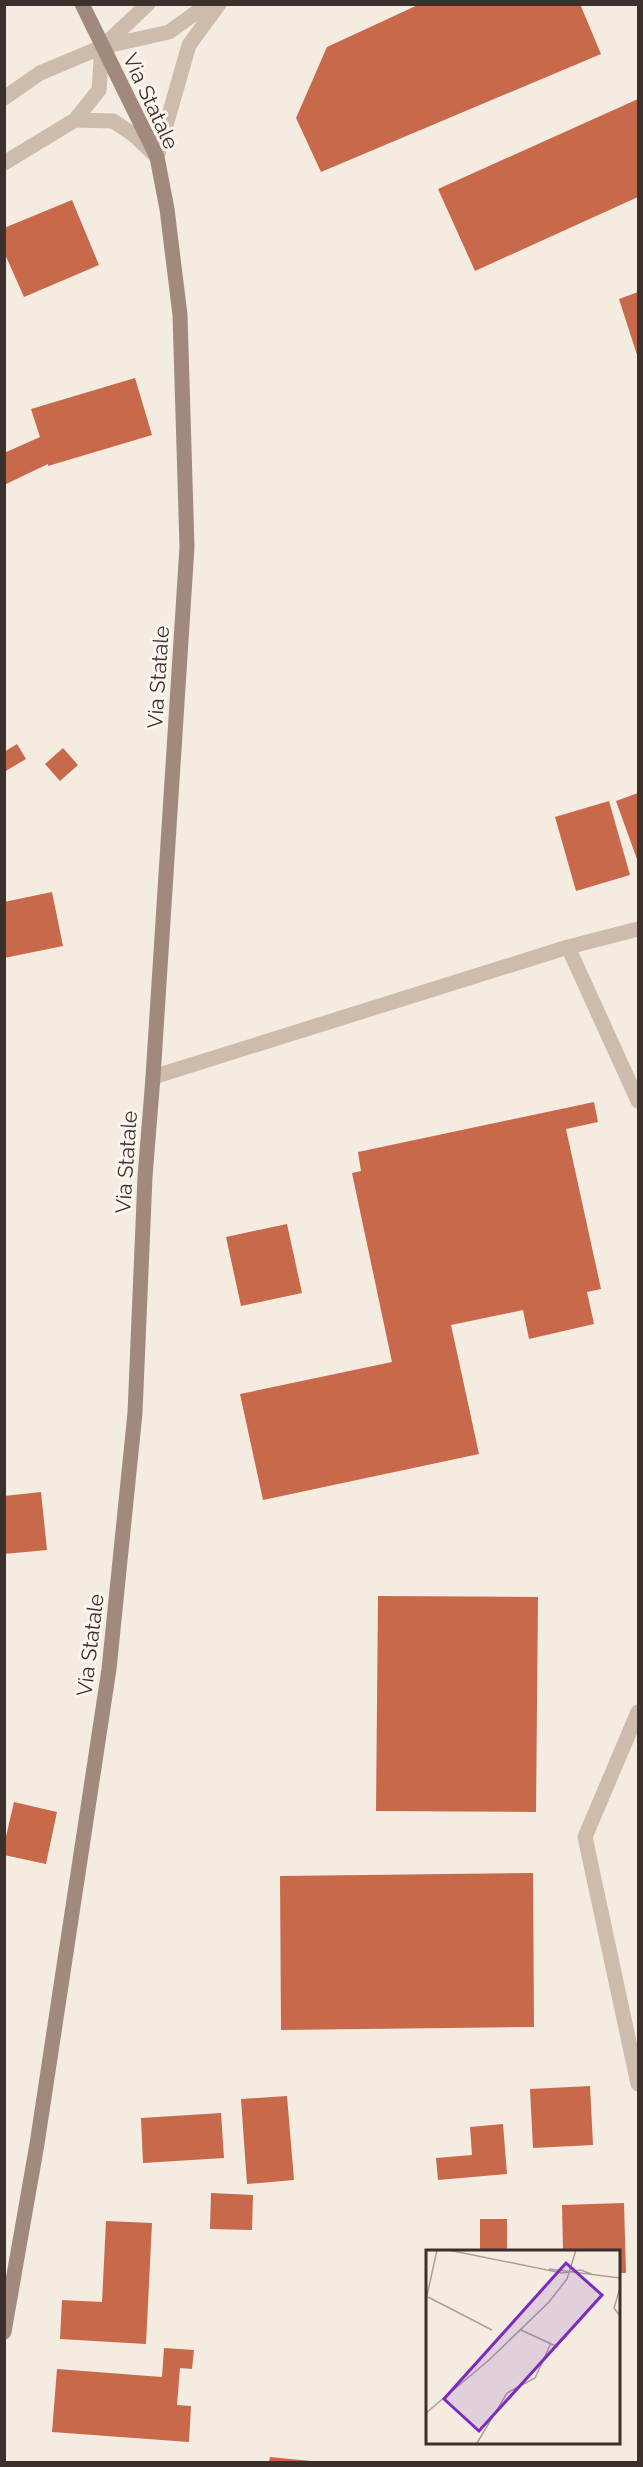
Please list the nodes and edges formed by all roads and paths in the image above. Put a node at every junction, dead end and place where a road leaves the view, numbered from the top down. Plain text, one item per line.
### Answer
1 (82, 4) edge
2 (148, 4) edge
3 (208, 4) edge
4 (219, 4) edge
5 (102, 47) junction
6 (4, 98) edge
7 (75, 120) junction
8 (157, 157) junction
9 (4, 163) edge
10 (639, 929) edge
11 (568, 947) junction
12 (153, 1077) junction
13 (639, 1101) edge
14 (639, 1712) edge
15 (639, 2084) edge
16 (4, 2332) edge

1 - 5 main road, Via Statale
2 - 5 street
3 - 5 street
4 - 8 street
5 - 6 street
5 - 7 street
5 - 8 main road, Via Statale
7 - 8 street
7 - 9 street
8 - 12 main road, Via Statale
10 - 11 street
11 - 12 street
11 - 13 street
12 - 16 main road, Via Statale
14 - 15 street

